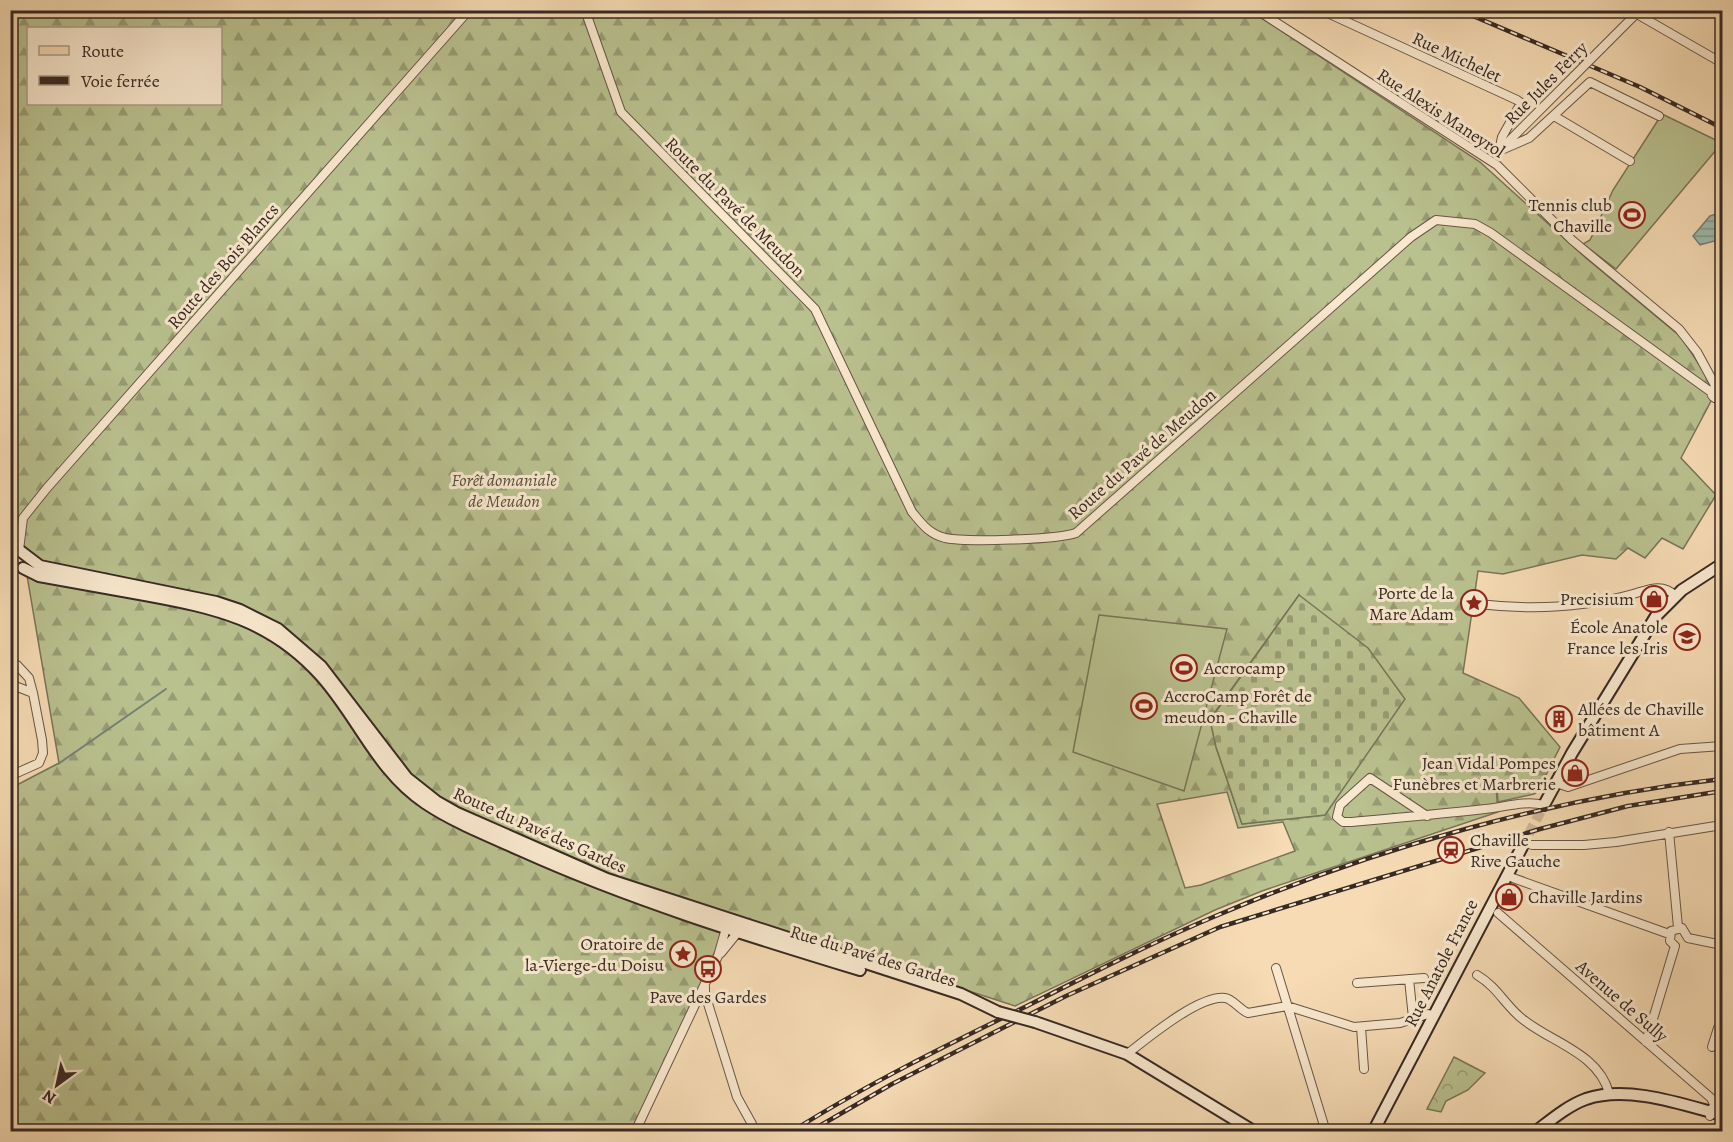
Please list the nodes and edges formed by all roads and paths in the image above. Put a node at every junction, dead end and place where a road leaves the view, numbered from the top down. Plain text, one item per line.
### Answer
1 (468, 10) edge
2 (585, 10) edge
3 (1257, 10) edge
4 (1321, 10) edge
5 (1636, 12) edge
6 (1722, 63) edge
7 (1554, 116) junction
8 (1659, 116) dead end
9 (1499, 151) junction
10 (1491, 160) junction
11 (1630, 161) dead end
12 (1714, 390) junction
13 (1721, 399) edge
14 (19, 557) edge
15 (1722, 564) edge
16 (10, 571) edge
17 (1676, 596) junction
18 (1478, 604) dead end
19 (17, 665) dead end
20 (10, 684) edge
21 (33, 693) junction
22 (1722, 746) edge
23 (10, 776) edge
24 (1556, 783) junction
25 (1544, 805) joint
26 (1427, 816) junction
27 (1722, 825) edge
28 (1669, 832) junction
29 (1527, 846) joint
30 (1513, 879) dead end
31 (1498, 913) dead end
32 (728, 924) junction
33 (1678, 927) junction
34 (740, 928) junction
35 (1670, 934) junction
36 (1722, 945) edge
37 (718, 956) junction
38 (1276, 968) dead end
39 (1476, 975) dead end
40 (1424, 978) dead end
41 (1409, 979) junction
42 (706, 983) junction
43 (1357, 983) dead end
44 (1287, 1005) junction
45 (1433, 1016) junction
46 (1413, 1018) junction
47 (1361, 1027) junction
48 (1722, 1029) edge
49 (1646, 1042) junction
50 (1712, 1047) dead end
51 (1127, 1054) junction
52 (1364, 1069) dead end
53 (1609, 1093) junction
54 (1391, 1095) junction
55 (1714, 1115) edge
56 (752, 1124) dead end
57 (635, 1131) edge
58 (1255, 1131) edge
59 (1326, 1131) edge
60 (1366, 1131) edge
61 (1373, 1131) edge
62 (1535, 1131) edge
63 (1717, 1131) edge

1 - 14 street, Route des Bois Blancs
2 - 12 street, Route du Pavé de Meudon
3 - 10 street, Rue Alexis Maneyrol
4 - 9 street, Rue Michelet
5 - 6 street
5 - 9 street, Rue Jules Ferry, bridge
7 - 8 street
7 - 9 street
7 - 11 street
9 - 10 street, Rue Michelet
10 - 12 street, Rue Alexis Maneyrol
12 - 13 street, Rue Alexis Maneyrol
14 - 16 main road
14 - 32 main road, Route du Pavé des Gardes
15 - 17 main road
17 - 18 street
17 - 24 main road
19 - 21 street
20 - 21 street
21 - 23 street
22 - 24 street
24 - 25 main road
25 - 26 street
26 - 26 street
27 - 28 street
28 - 29 street
28 - 33 street
29 - 45 main road, Rue Anatole France
30 - 35 street
31 - 49 street, Avenue de Sully
32 - 34 main road, Rue du Pavé des Gardes
32 - 37 street
33 - 35 street
33 - 36 street
34 - 37 street
34 - 51 main road, Rue du Pavé des Gardes, bridge
35 - 49 street
37 - 42 street
38 - 44 street
39 - 53 street
40 - 41 street
41 - 43 street
41 - 46 street
42 - 56 street
42 - 57 street
44 - 47 street
44 - 51 street
44 - 59 street
45 - 46 street
45 - 54 main road, Rue Anatole France
46 - 47 street
47 - 52 street
48 - 50 street
49 - 55 street, Avenue de Sully
51 - 58 main road, Rue du Pavé des Gardes
53 - 55 main road
53 - 62 main road
54 - 60 main road, Rue Anatole France
54 - 61 main road, Rue Anatole France
55 - 63 main road

